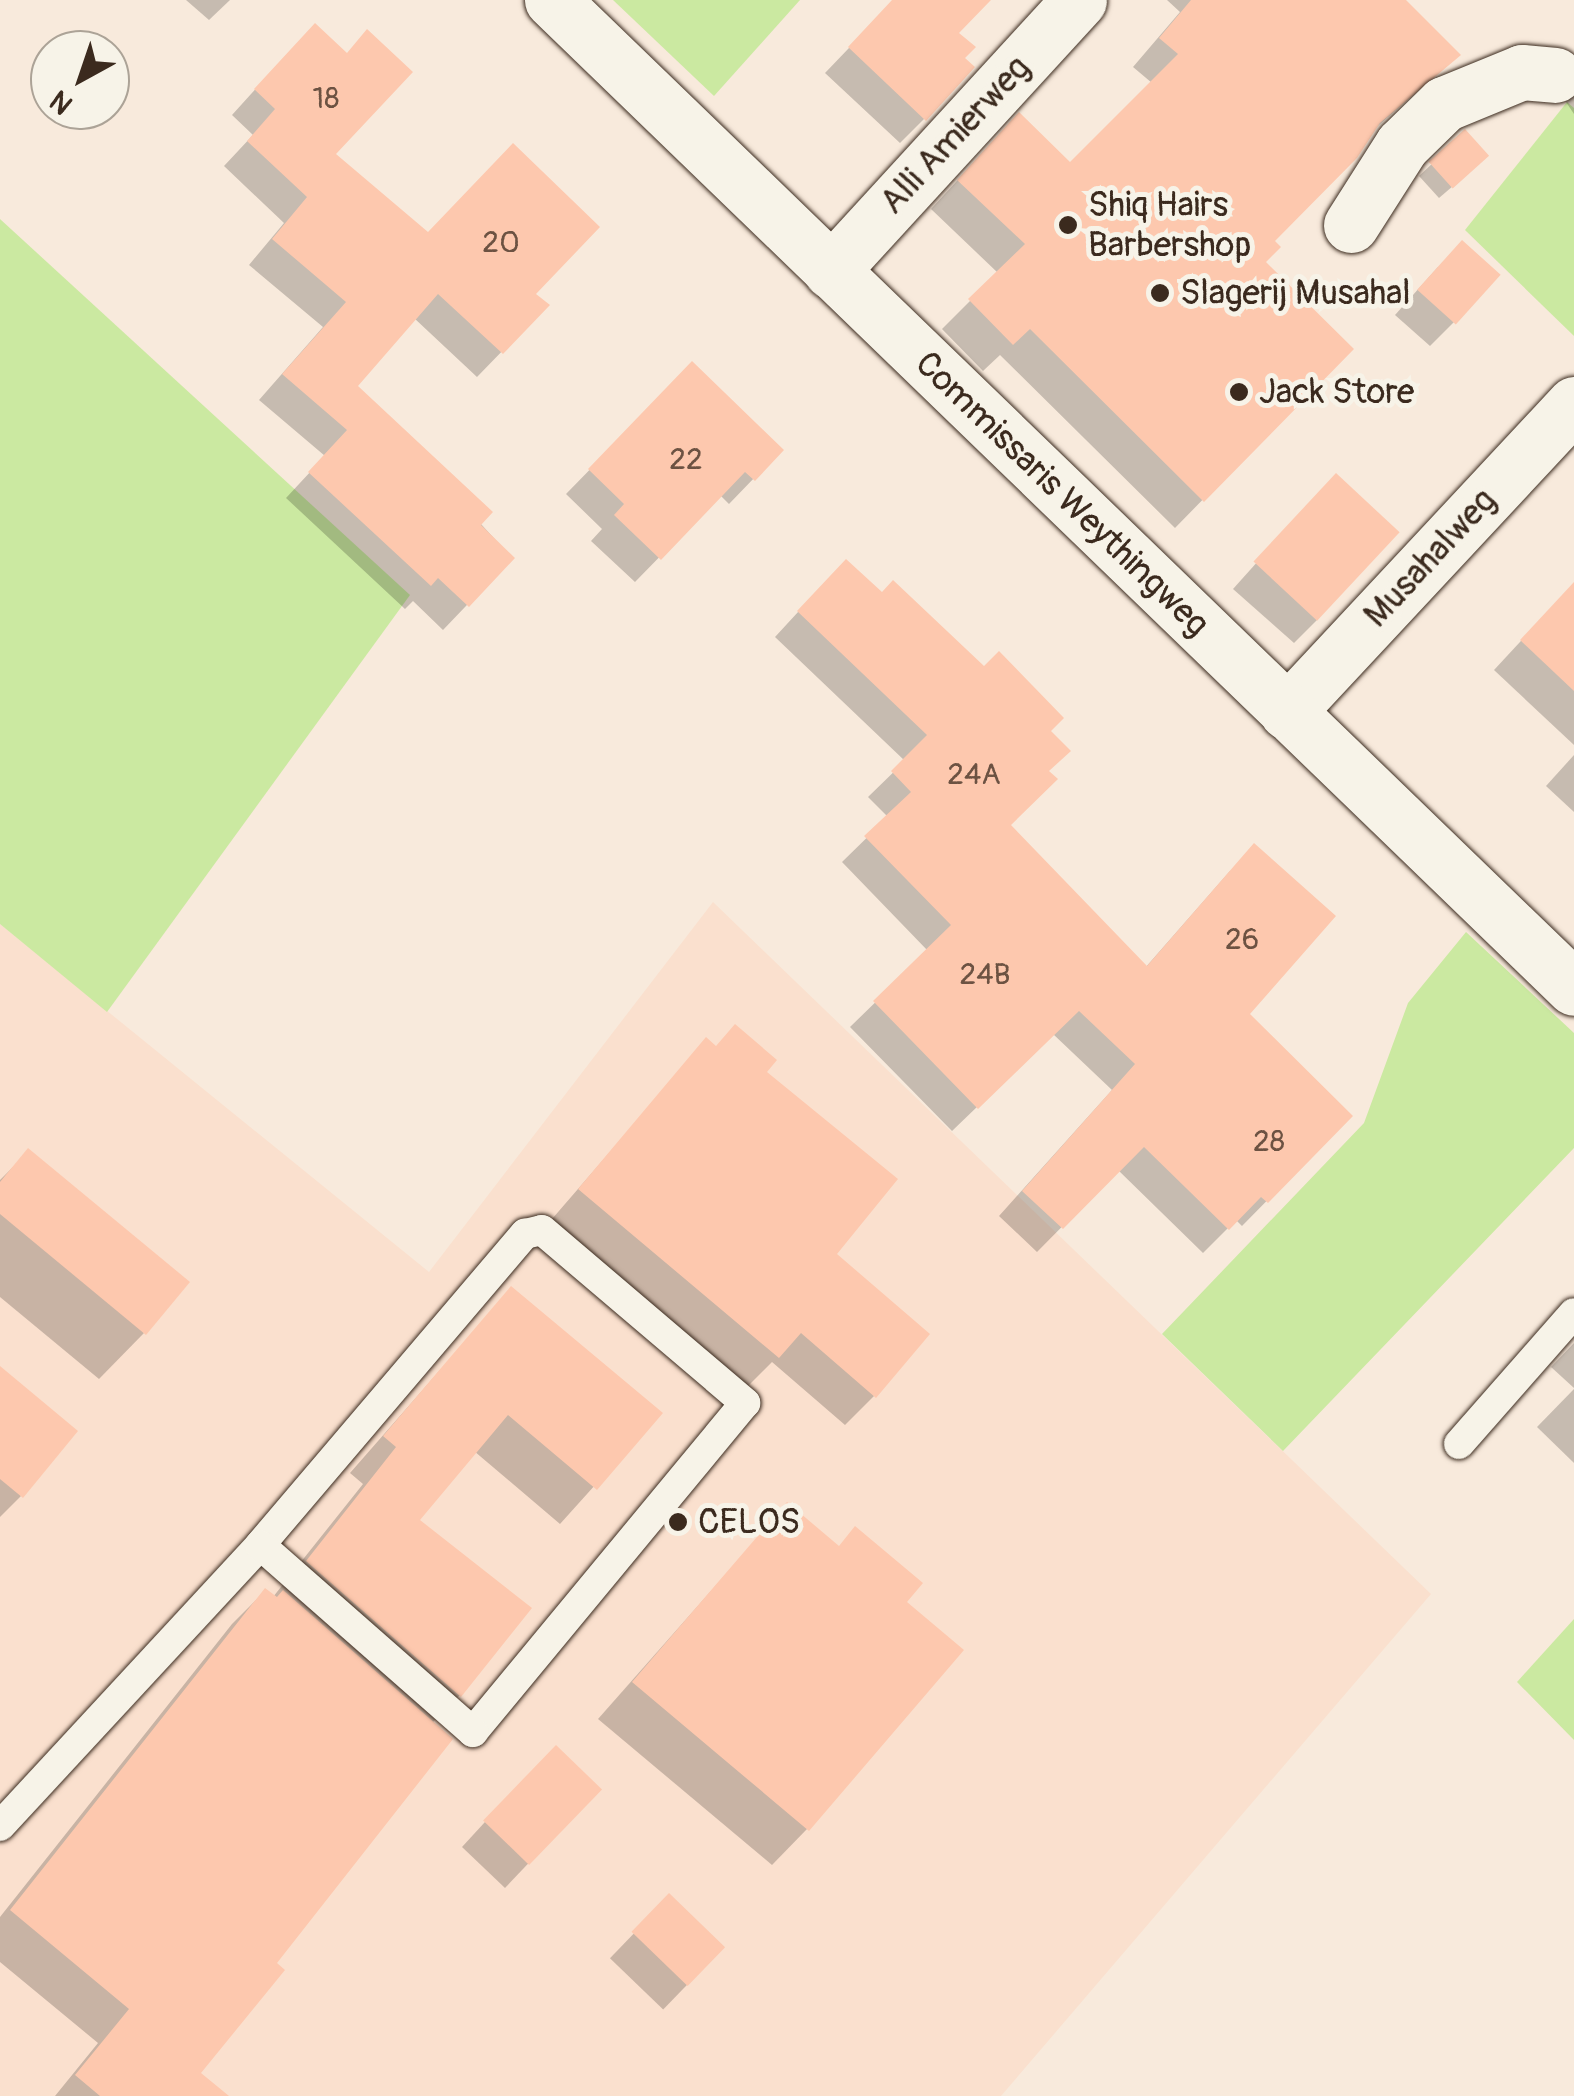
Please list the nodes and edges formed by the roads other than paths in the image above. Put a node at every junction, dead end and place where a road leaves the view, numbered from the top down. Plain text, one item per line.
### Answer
1 (552, 0) edge
2 (1080, 0) edge
3 (1568, 72) edge
4 (1351, 225) dead end
5 (831, 270) junction
6 (1574, 404) edge
7 (1287, 712) junction
8 (1574, 988) edge
9 (1574, 1313) edge
10 (1460, 1444) dead end
11 (260, 1546) junction
12 (0, 1826) edge

1 - 5 main road, Commissaris Weythingweg
2 - 5 main road, Alli Amierweg
3 - 4 main road
5 - 7 main road, Commissaris Weythingweg
6 - 7 main road, Musahalweg
7 - 8 main road, Commissaris Weythingweg
9 - 10 lane
11 - 11 lane
11 - 12 lane

